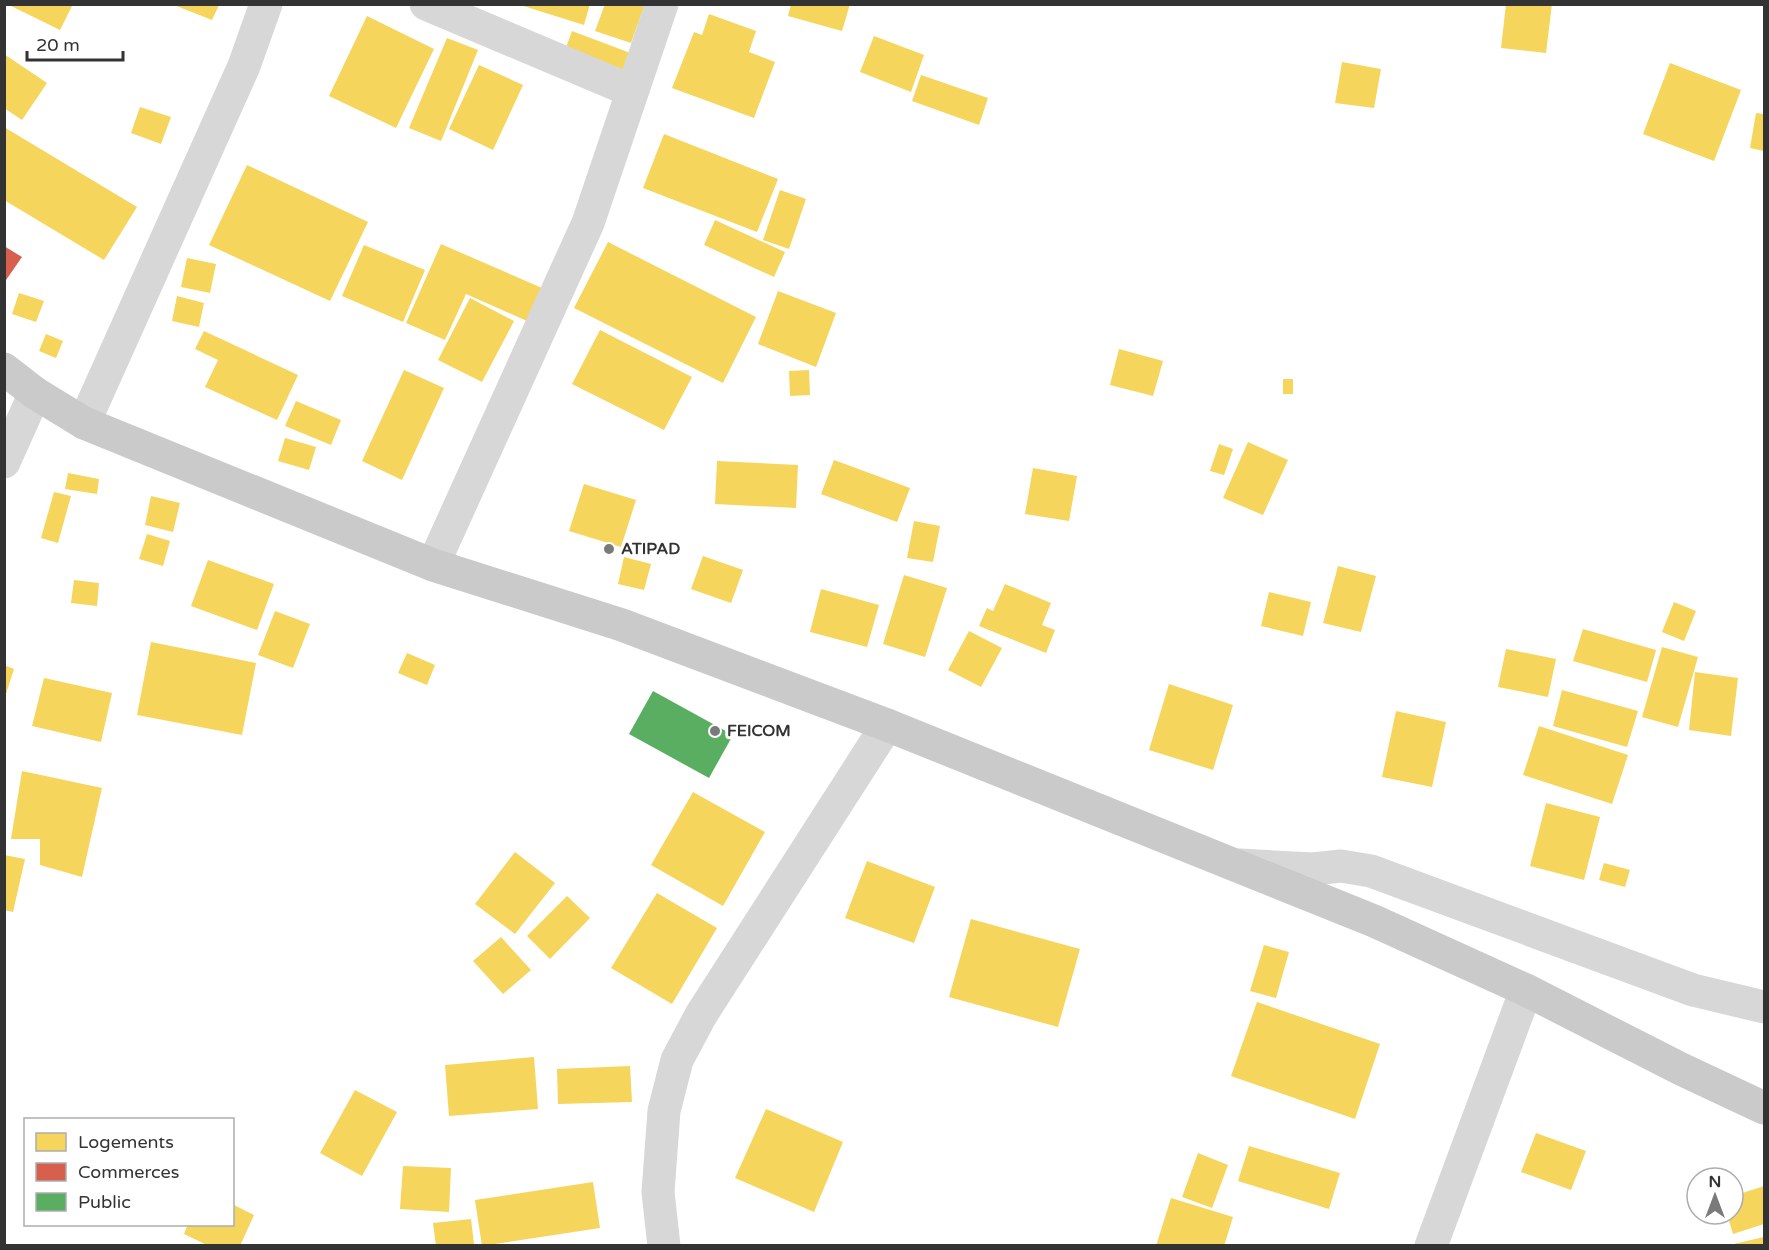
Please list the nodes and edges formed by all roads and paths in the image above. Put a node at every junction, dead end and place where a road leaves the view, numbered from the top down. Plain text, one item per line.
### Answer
1 (266, 4) edge
2 (426, 4) edge
3 (662, 4) edge
4 (632, 91) junction
5 (4, 369) edge
6 (35, 393) junction
7 (84, 423) junction
8 (4, 462) edge
9 (433, 565) junction
10 (887, 725) junction
11 (1236, 865) junction
12 (1526, 990) junction
13 (1764, 1007) edge
14 (1764, 1108) edge
15 (664, 1245) edge
16 (1431, 1245) edge

1 - 7 street
2 - 4 street
3 - 4 street
4 - 9 street
5 - 6 main road
6 - 7 main road
6 - 8 street
7 - 9 main road
9 - 10 main road
10 - 11 main road
10 - 15 street
11 - 12 main road
11 - 13 street
12 - 14 main road
12 - 16 street

